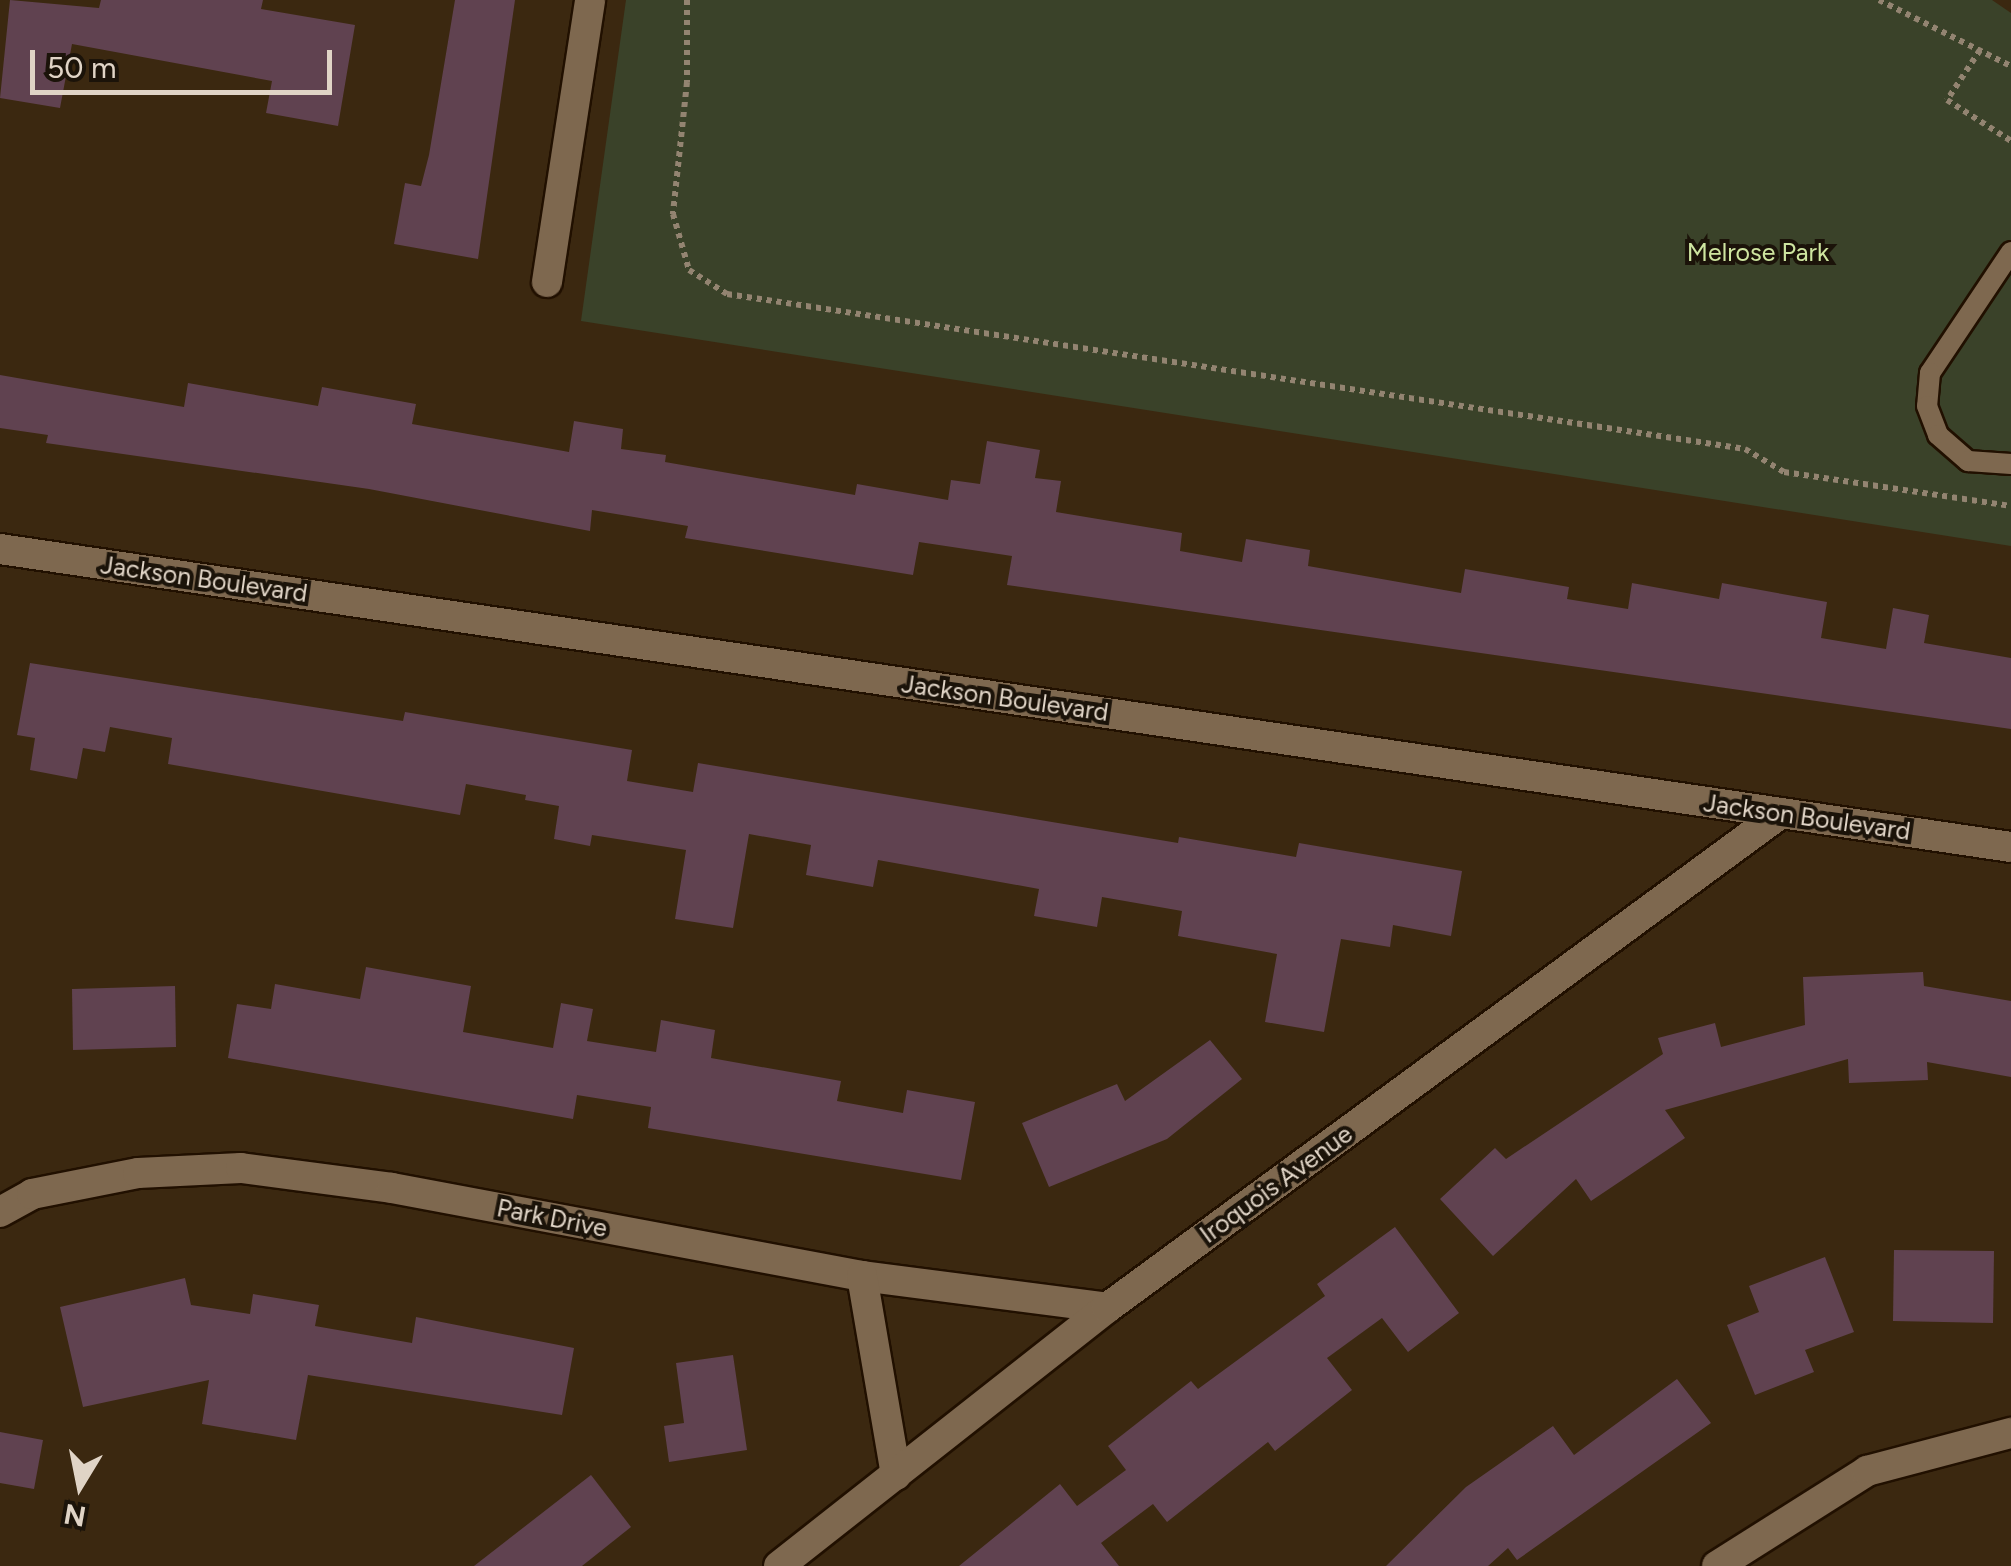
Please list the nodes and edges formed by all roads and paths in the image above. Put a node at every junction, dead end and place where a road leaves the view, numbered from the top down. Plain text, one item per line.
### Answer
1 (590, 0) edge
2 (687, 0) edge
3 (1879, 0) edge
4 (1980, 50) junction
5 (2011, 66) edge
6 (2011, 140) edge
7 (2011, 252) edge
8 (547, 282) dead end
9 (2011, 464) edge
10 (2011, 506) edge
11 (0, 548) edge
12 (1781, 813) junction
13 (2011, 846) edge
14 (0, 1212) edge
15 (862, 1276) junction
16 (1107, 1308) junction
17 (2011, 1433) edge
18 (896, 1475) junction
19 (778, 1566) edge
20 (1717, 1566) edge

1 - 8 street
2 - 10 path
3 - 4 path
4 - 5 path
4 - 6 path
7 - 9 lane
11 - 12 street, Jackson Boulevard
12 - 13 street, Jackson Boulevard
12 - 16 street, Iroquois Avenue
14 - 15 street, Park Drive
15 - 16 street, Park Drive
15 - 18 street
16 - 18 street, Iroquois Avenue
17 - 20 street
18 - 19 street, Iroquois Avenue

